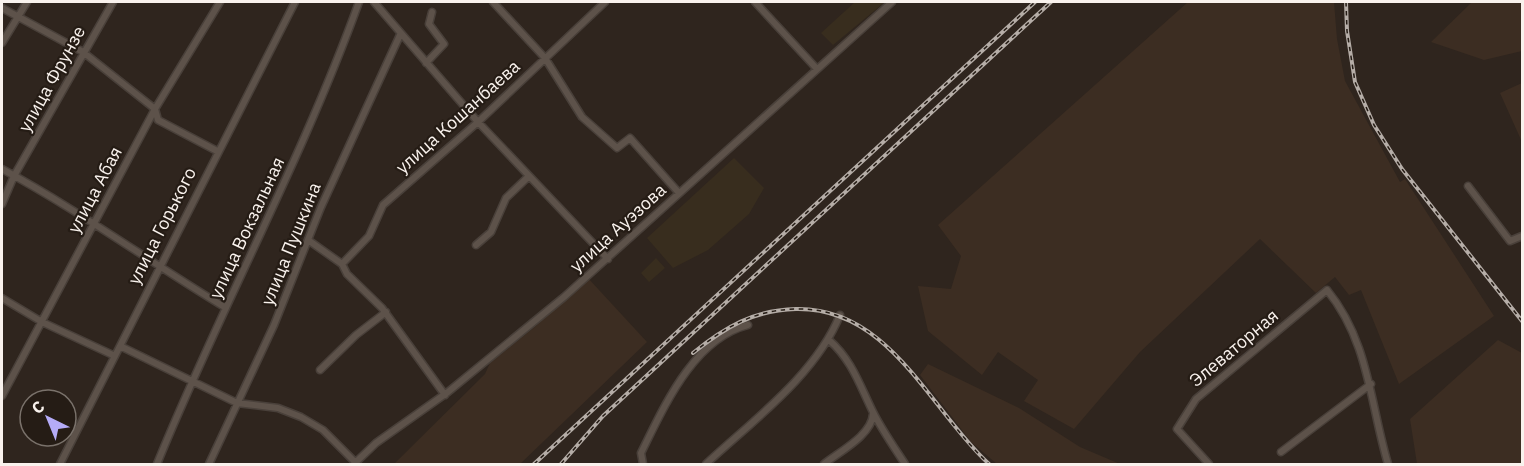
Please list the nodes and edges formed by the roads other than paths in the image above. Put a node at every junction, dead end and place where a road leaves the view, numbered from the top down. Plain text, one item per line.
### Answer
1 (27, 2) edge
2 (113, 2) edge
3 (220, 2) edge
4 (294, 2) edge
5 (359, 2) edge
6 (374, 2) edge
7 (493, 2) edge
8 (605, 2) edge
9 (755, 2) edge
10 (892, 2) edge
11 (2, 9) edge
12 (432, 12) dead end
13 (18, 17) junction
14 (400, 34) junction
15 (2, 43) edge
16 (83, 52) junction
17 (545, 58) junction
18 (426, 63) junction
19 (817, 69) junction
20 (155, 109) junction
21 (478, 122) junction
22 (217, 151) junction
23 (2, 169) edge
24 (14, 176) junction
25 (528, 177) junction
26 (1468, 186) dead end
27 (679, 193) junction
28 (2, 204) edge
29 (94, 223) junction
30 (1522, 236) edge
31 (308, 240) junction
32 (476, 245) dead end
33 (608, 259) junction
34 (342, 264) junction
35 (158, 267) junction
36 (2, 298) edge
37 (226, 308) junction
38 (386, 312) junction
39 (840, 315) dead end
40 (42, 321) junction
41 (748, 325) dead end
42 (830, 340) junction
43 (120, 346) junction
44 (115, 356) junction
45 (320, 370) dead end
46 (191, 380) junction
47 (1371, 384) junction
48 (445, 394) junction
49 (2, 396) edge
50 (237, 403) junction
51 (873, 413) junction
52 (1281, 452) dead end
53 (355, 464) edge
54 (60, 465) edge
55 (156, 465) edge
56 (209, 465) edge
57 (643, 465) edge
58 (705, 465) edge
59 (824, 465) edge
60 (905, 465) edge
61 (1209, 465) edge
62 (1388, 465) edge

1 - 13 street
2 - 16 street, улица Фрунзе
3 - 20 street, улица Абая
4 - 22 street, улица Горького
5 - 37 street, улица Вокзальная
6 - 14 street
7 - 17 street
8 - 17 street, улица Кошанбаева
9 - 19 street
10 - 19 street, улица Ауэзова
11 - 13 street
12 - 18 street
13 - 15 street
13 - 16 street
14 - 18 street
14 - 31 street, улица Пушкина
16 - 20 street
16 - 24 street, улица Фрунзе
17 - 21 street, улица Кошанбаева
17 - 27 street
18 - 21 street
19 - 27 street, улица Ауэзова
20 - 22 street
20 - 29 street, улица Абая
21 - 25 street
21 - 34 street, улица Кошанбаева
22 - 35 street, улица Горького
23 - 24 street
24 - 28 street, улица Фрунзе
24 - 29 street
25 - 32 street
25 - 33 street
26 - 30 street
27 - 33 street, улица Ауэзова
29 - 35 street
29 - 40 street, улица Абая
31 - 34 street
31 - 50 street, улица Пушкина
33 - 48 street, улица Ауэзова
34 - 38 street
35 - 37 street
35 - 43 street, улица Горького
36 - 40 street
37 - 46 street, улица Вокзальная
38 - 45 street
38 - 48 street
39 - 42 street
40 - 44 street
40 - 49 street, улица Абая
41 - 57 street
42 - 51 street
42 - 58 street
43 - 44 street, улица Горького
43 - 46 street
44 - 54 street, улица Горького
46 - 50 street
46 - 55 street, улица Вокзальная
47 - 52 street
47 - 61 street, Элеваторная
47 - 62 street
48 - 53 street, улица Ауэзова
50 - 53 street
50 - 56 street, улица Пушкина
51 - 59 street
51 - 60 street

